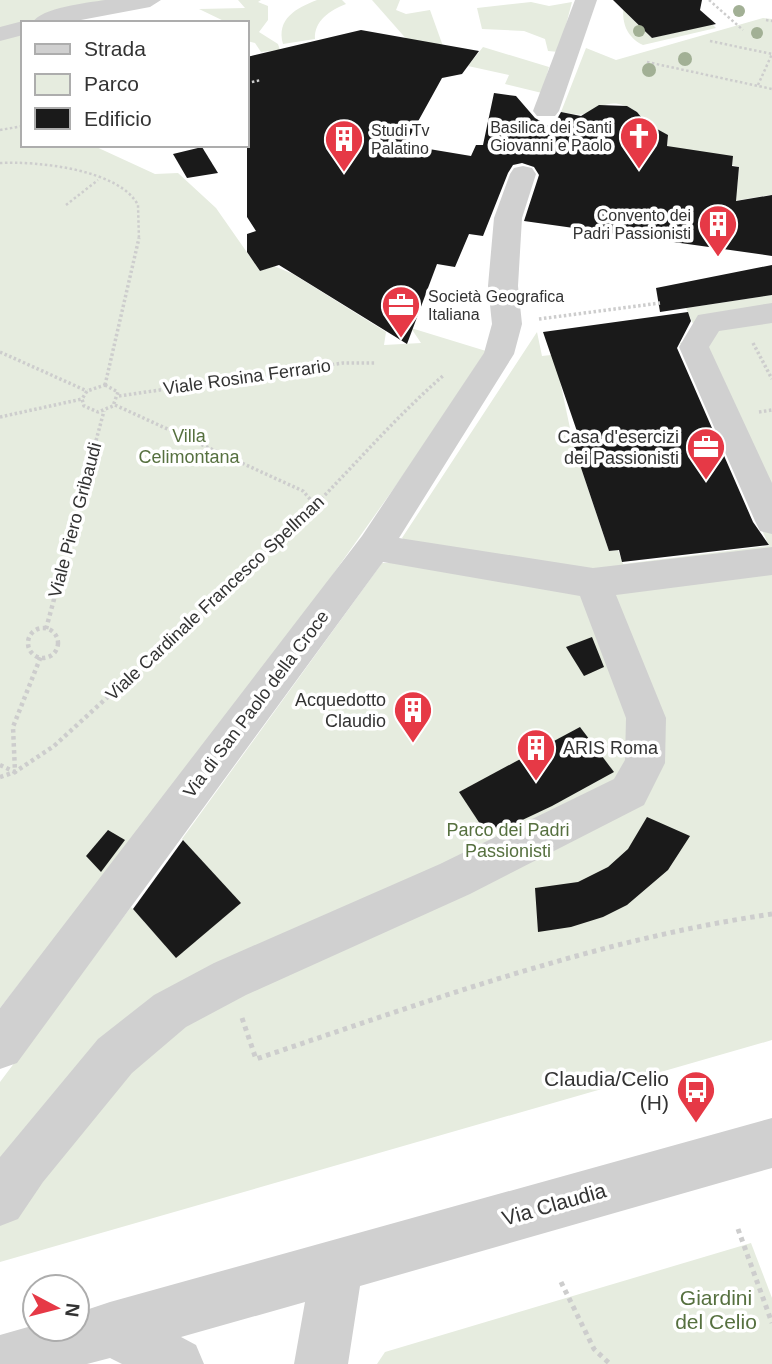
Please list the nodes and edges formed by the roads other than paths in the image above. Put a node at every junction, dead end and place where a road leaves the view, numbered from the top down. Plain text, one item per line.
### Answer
1 (150, 0) edge
2 (586, 0) edge
3 (48, 21) edge
4 (21, 29) edge
5 (0, 34) edge
6 (772, 313) edge
7 (772, 521) edge
8 (375, 546) junction
9 (772, 561) edge
10 (593, 583) junction
11 (0, 1046) edge
12 (772, 1143) edge
13 (0, 1201) edge
14 (337, 1266) junction
15 (110, 1329) junction
16 (0, 1362) edge
17 (177, 1364) edge
18 (321, 1364) edge

1 - 3 street
2 - 8 street, Via di San Paolo della Croce
4 - 5 street
6 - 7 street
8 - 10 street
8 - 11 street, Via di San Paolo della Croce
9 - 10 street
10 - 13 street
12 - 14 street, Via Claudia
14 - 15 street, Via Claudia
14 - 18 street
15 - 16 street, Via Claudia
15 - 17 street

